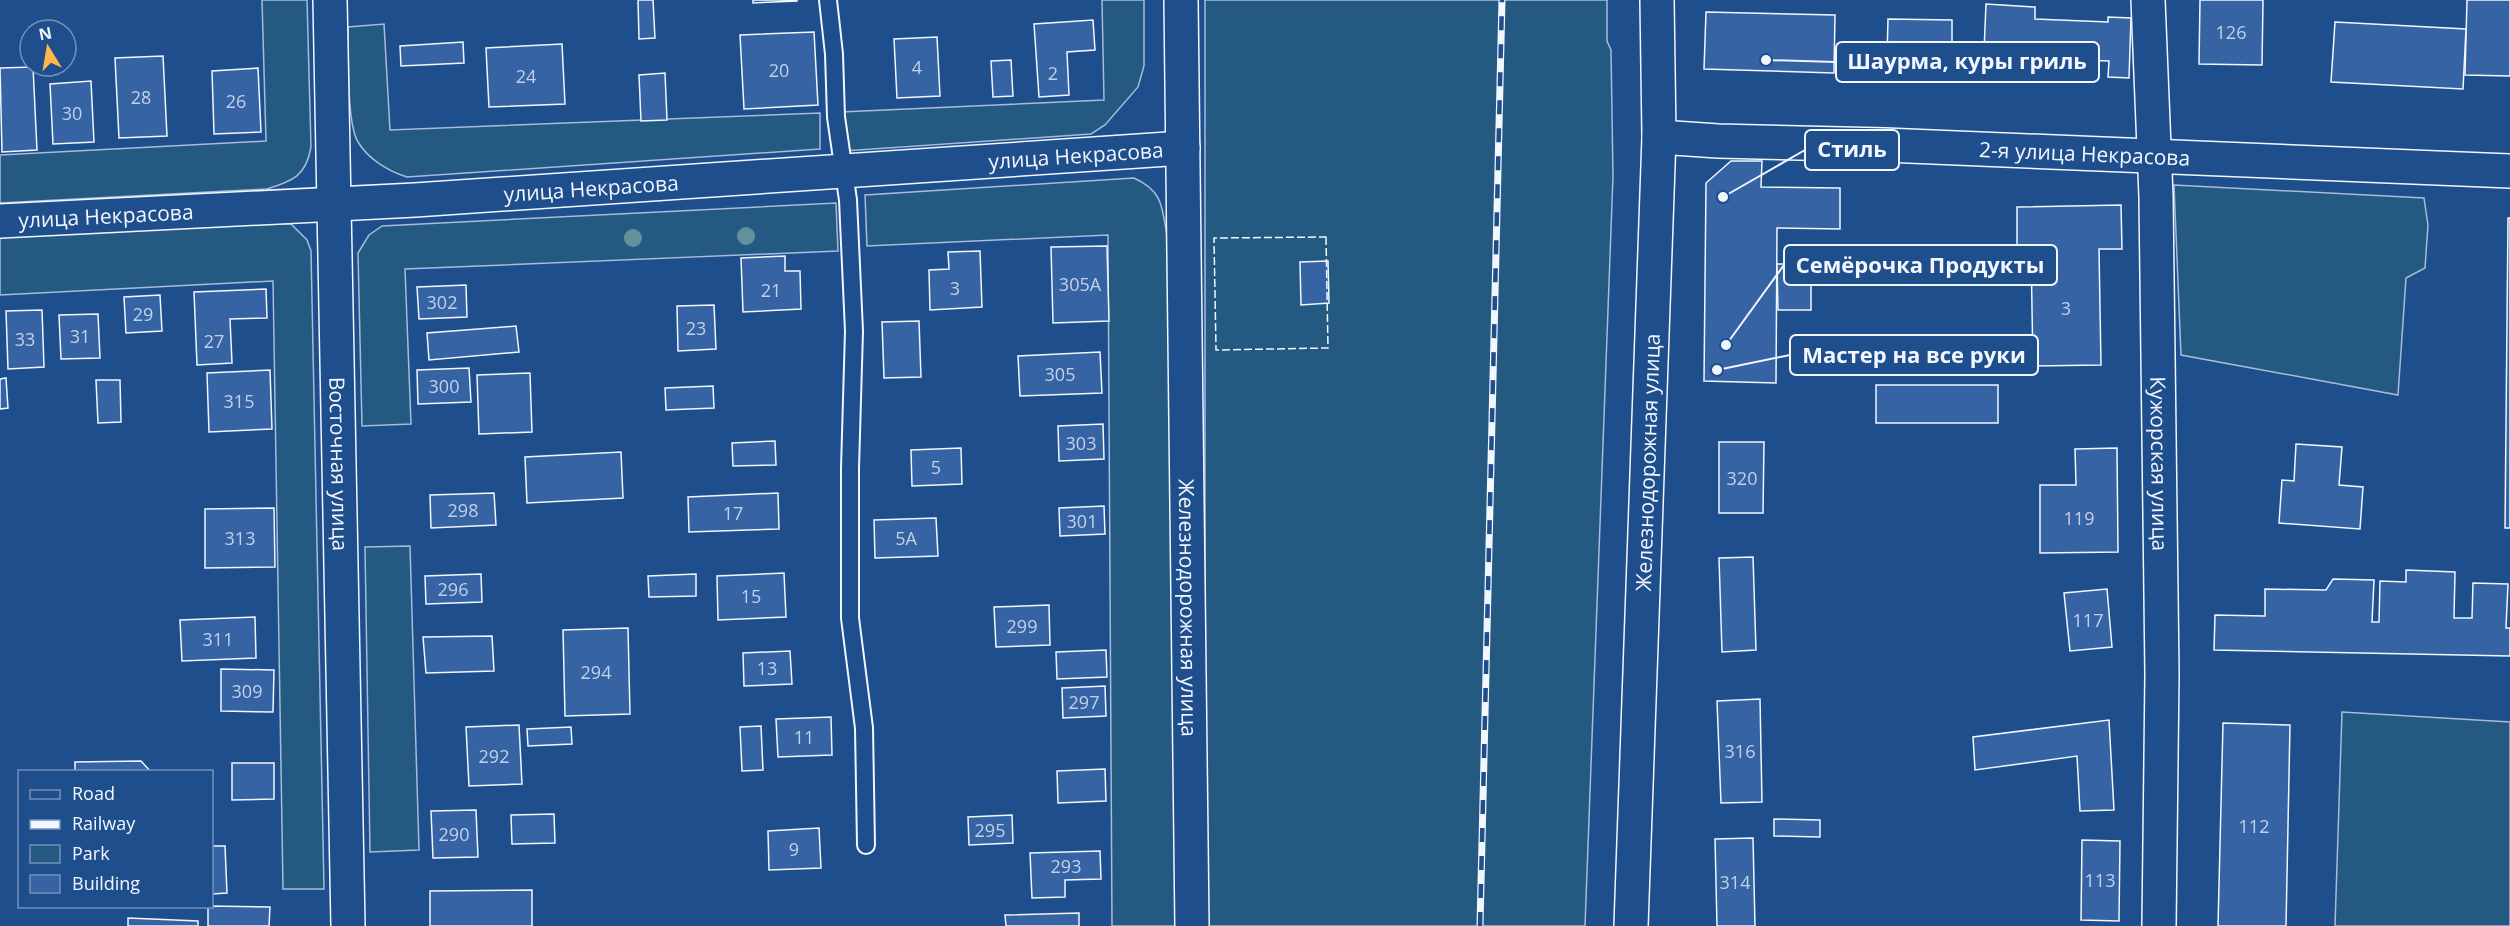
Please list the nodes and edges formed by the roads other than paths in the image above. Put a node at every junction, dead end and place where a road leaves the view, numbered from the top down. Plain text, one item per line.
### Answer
1 (330, 0) edge
2 (828, 0) edge
3 (1181, 0) edge
4 (1657, 0) edge
5 (2148, 0) edge
6 (1659, 137) junction
7 (1183, 148) junction
8 (2153, 157) junction
9 (2510, 171) edge
10 (843, 172) junction
11 (335, 204) junction
12 (0, 222) edge
13 (866, 845) dead end
14 (348, 926) edge
15 (1192, 926) edge
16 (1631, 926) edge
17 (2159, 926) edge

1 - 11 street, Восточная улица
2 - 10 lane
3 - 7 street, Железнодорожная улица
4 - 6 street, Железнодорожная улица
5 - 8 street, Кужорская улица
6 - 8 street, 2-я улица Некрасова
6 - 16 street, Железнодорожная улица
7 - 10 street, улица Некрасова
7 - 15 street, Железнодорожная улица
8 - 9 street, 2-я улица Некрасова
8 - 17 street, Кужорская улица
10 - 11 street, улица Некрасова
10 - 13 lane
11 - 12 street, улица Некрасова
11 - 14 street, Восточная улица

